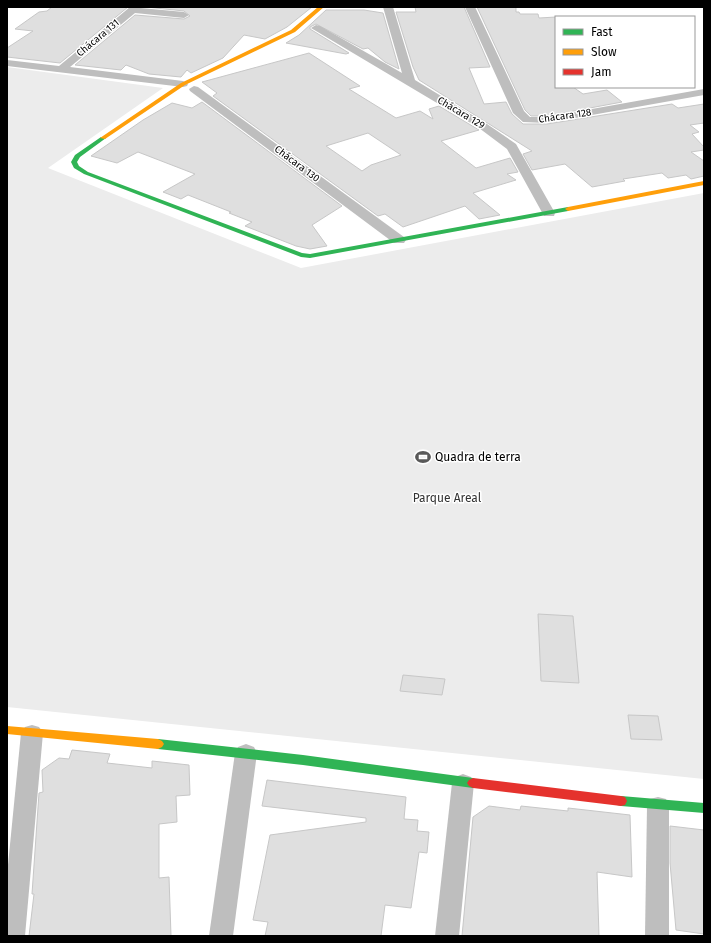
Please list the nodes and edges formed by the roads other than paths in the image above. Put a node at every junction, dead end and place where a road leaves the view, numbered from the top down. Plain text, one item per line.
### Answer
1 (321, 7) edge
2 (388, 7) edge
3 (470, 7) edge
4 (134, 9) edge
5 (184, 15) dead end
6 (316, 28) dead end
7 (7, 63) edge
8 (61, 70) junction
9 (410, 82) junction
10 (189, 87) junction
11 (704, 92) edge
12 (704, 183) edge
13 (549, 213) junction
14 (399, 240) junction
15 (7, 730) edge
16 (32, 733) junction
17 (246, 753) junction
18 (464, 783) junction
19 (658, 806) junction
20 (704, 808) edge
21 (13, 936) edge
22 (221, 936) edge
23 (447, 936) edge
24 (657, 936) edge

1 - 10 street
2 - 9 street
3 - 11 street, Chácara 128
4 - 5 street
4 - 8 street, Chácara 131
6 - 9 street, Chácara 129
7 - 8 street
8 - 10 street
9 - 13 street, Chácara 129
10 - 14 street, Chácara 130
10 - 14 street
12 - 13 street
13 - 14 street
15 - 16 street
16 - 17 street
16 - 21 street
17 - 18 street
17 - 22 street
18 - 19 street
18 - 23 street
19 - 20 street
19 - 24 street

